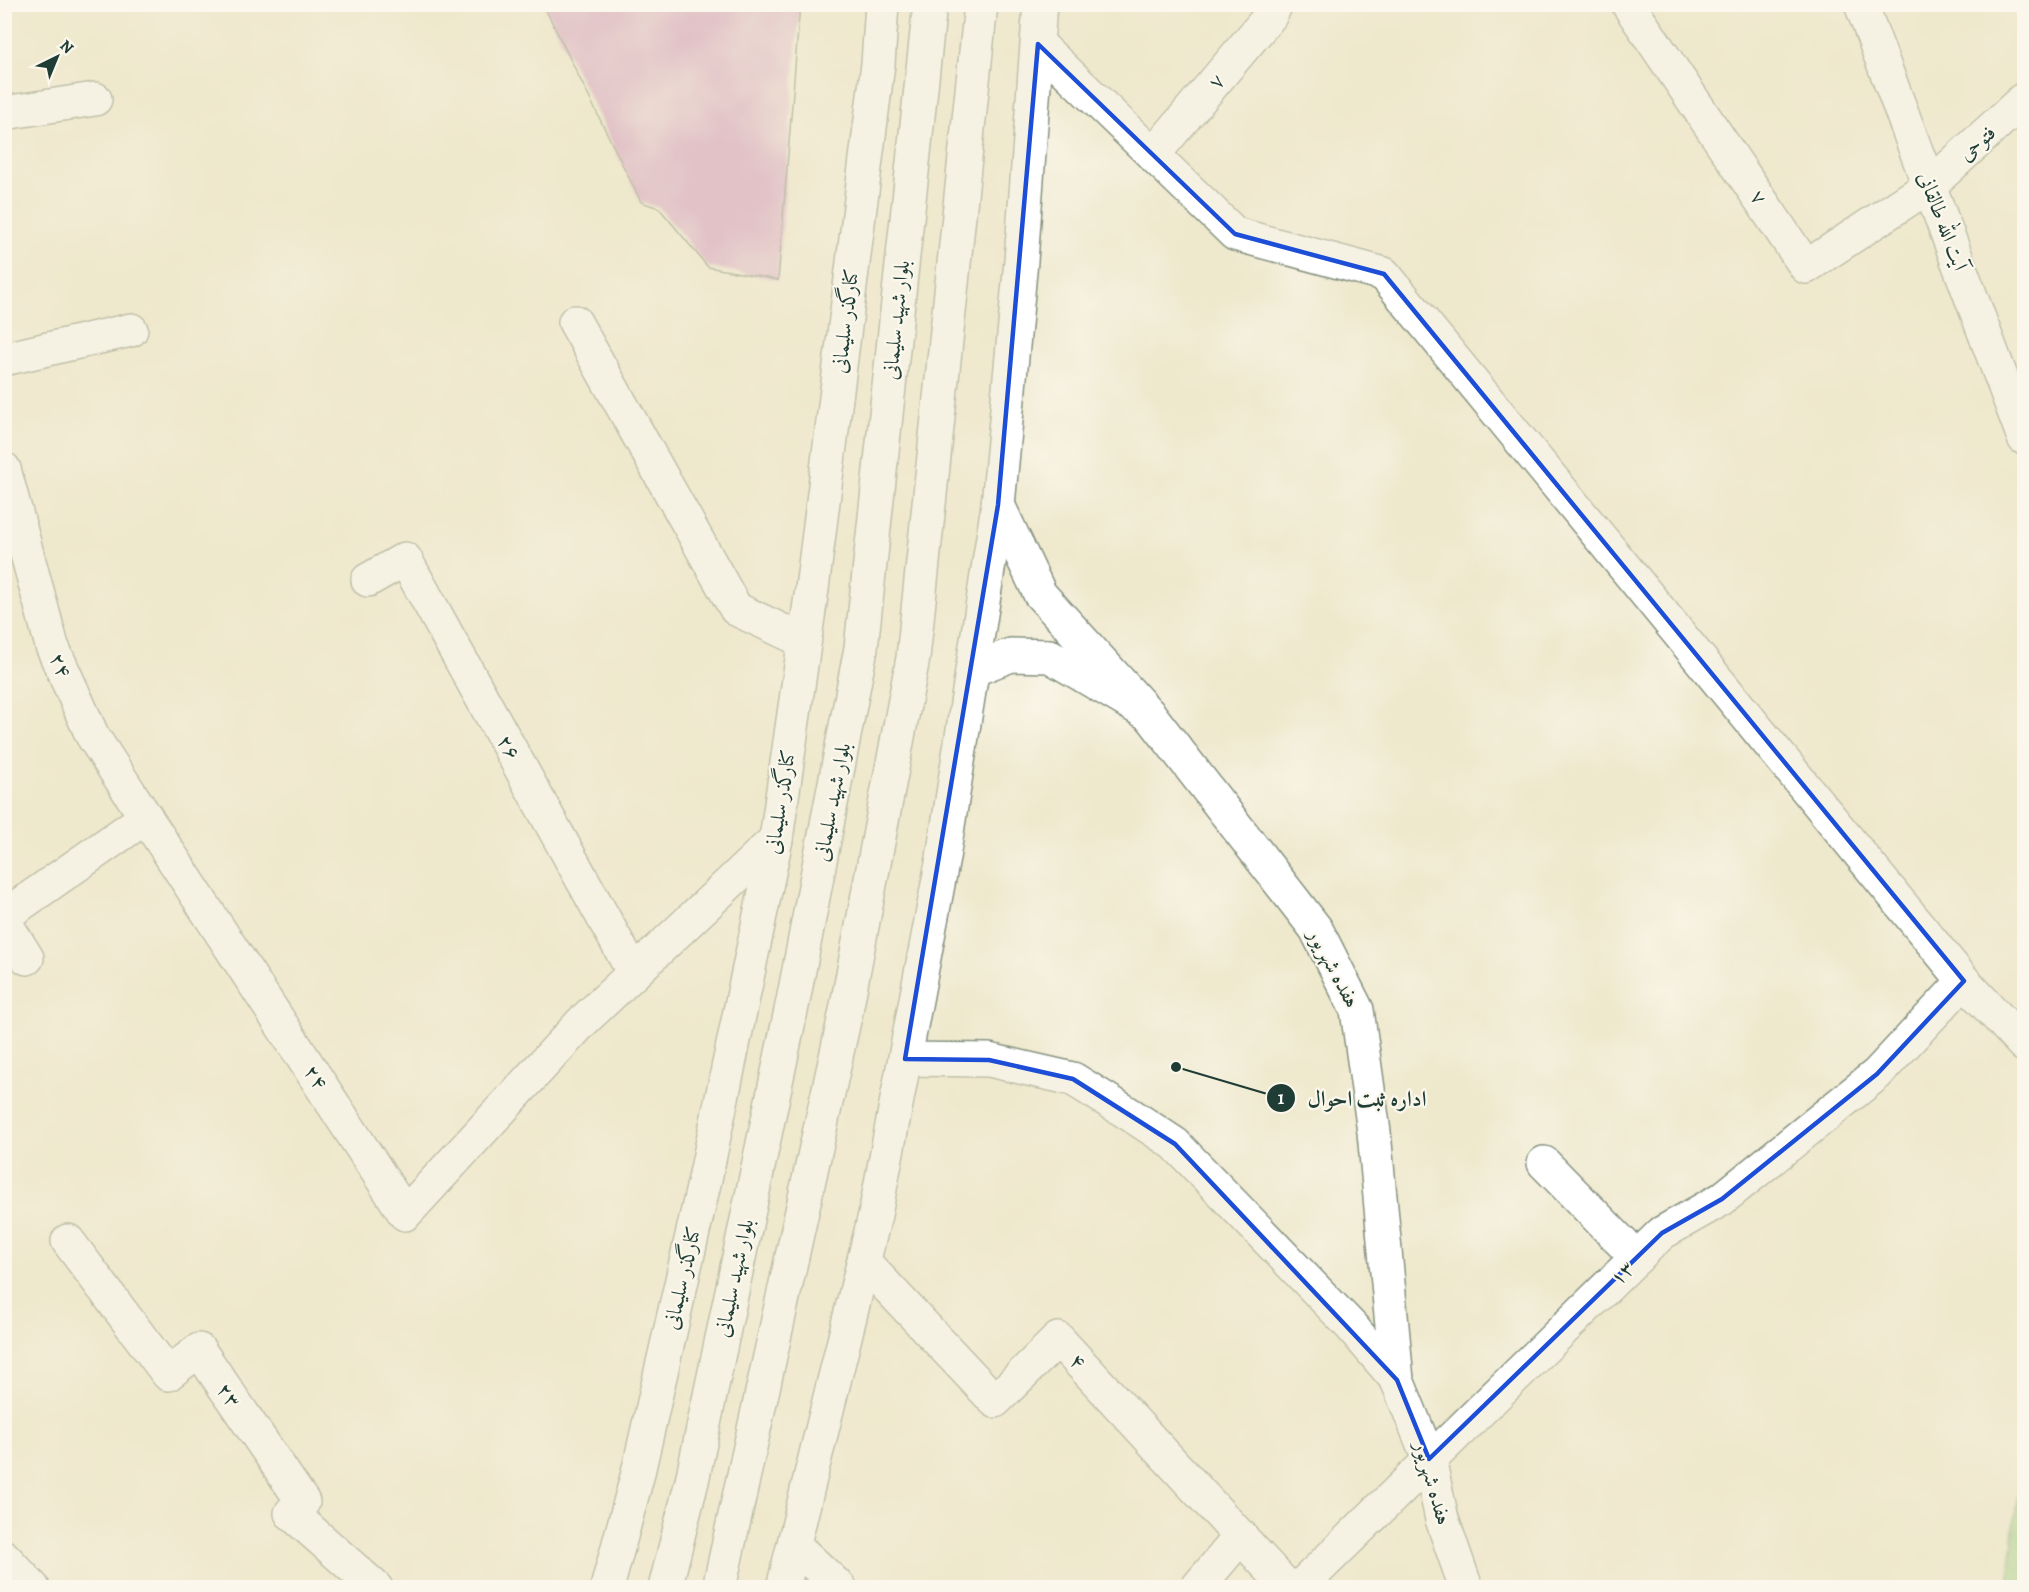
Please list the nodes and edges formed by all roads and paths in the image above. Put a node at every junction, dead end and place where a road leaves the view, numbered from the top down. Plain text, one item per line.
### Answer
1 (882, 4) edge
2 (930, 4) edge
3 (981, 4) edge
4 (1040, 4) edge
5 (1276, 4) edge
6 (1628, 4) edge
7 (1861, 4) edge
8 (1038, 44) junction
9 (95, 99) dead end
10 (2025, 99) edge
11 (4, 113) edge
12 (1153, 155) junction
13 (1929, 186) junction
14 (575, 322) dead end
15 (131, 330) dead end
16 (4, 359) edge
17 (2025, 438) edge
18 (4, 469) edge
19 (998, 505) junction
20 (368, 579) dead end
21 (804, 641) junction
22 (972, 670) junction
23 (1150, 715) junction
24 (146, 817) junction
25 (776, 839) junction
26 (4, 916) edge
27 (4, 921) edge
28 (27, 958) dead end
29 (634, 973) junction
30 (1964, 981) junction
31 (2025, 1045) edge
32 (905, 1059) junction
33 (1544, 1163) dead end
34 (68, 1241) dead end
35 (1637, 1258) junction
36 (864, 1262) junction
37 (1397, 1380) junction
38 (1430, 1459) junction
39 (1241, 1536) junction
40 (795, 1546) junction
41 (4, 1557) edge
42 (33, 1587) edge
43 (376, 1587) edge
44 (607, 1587) edge
45 (665, 1587) edge
46 (719, 1587) edge
47 (783, 1587) edge
48 (840, 1587) edge
49 (1197, 1587) edge
50 (1288, 1587) edge
51 (1299, 1587) edge
52 (1466, 1587) edge

1 - 21 street, کنارگذر سلیمانی
2 - 45 street, بلوار شهید سلیمانی
3 - 46 street
4 - 8 street
5 - 12 street, ۷
6 - 13 street, ۷
7 - 13 street, آیت الله طالقانی
8 - 12 street
8 - 19 street
9 - 11 street
10 - 13 street, فتوحی
12 - 30 street
13 - 17 street, آیت الله طالقانی
14 - 21 street
15 - 16 street
18 - 24 street, ۲۴
19 - 22 street
19 - 23 street, هفده شهریور
20 - 29 street, ۲۶
21 - 25 street, کنارگذر سلیمانی
22 - 23 street
22 - 32 street
23 - 37 street, هفده شهریور
24 - 26 street
24 - 29 street, ۲۴
25 - 29 street, ۲۴
25 - 44 street, کنارگذر سلیمانی
27 - 28 street
30 - 31 street
30 - 35 street, ۱۳
32 - 36 street
32 - 37 street, هفده شهریور
33 - 35 street
34 - 43 street, ۲۳
35 - 38 street, ۱۳
36 - 39 street, ۴
36 - 40 street
37 - 38 street, هفده شهریور
38 - 51 street, ۱۳
38 - 52 street, هفده شهریور
39 - 49 street
39 - 50 street, ۴
40 - 47 street
40 - 48 street
41 - 42 street

